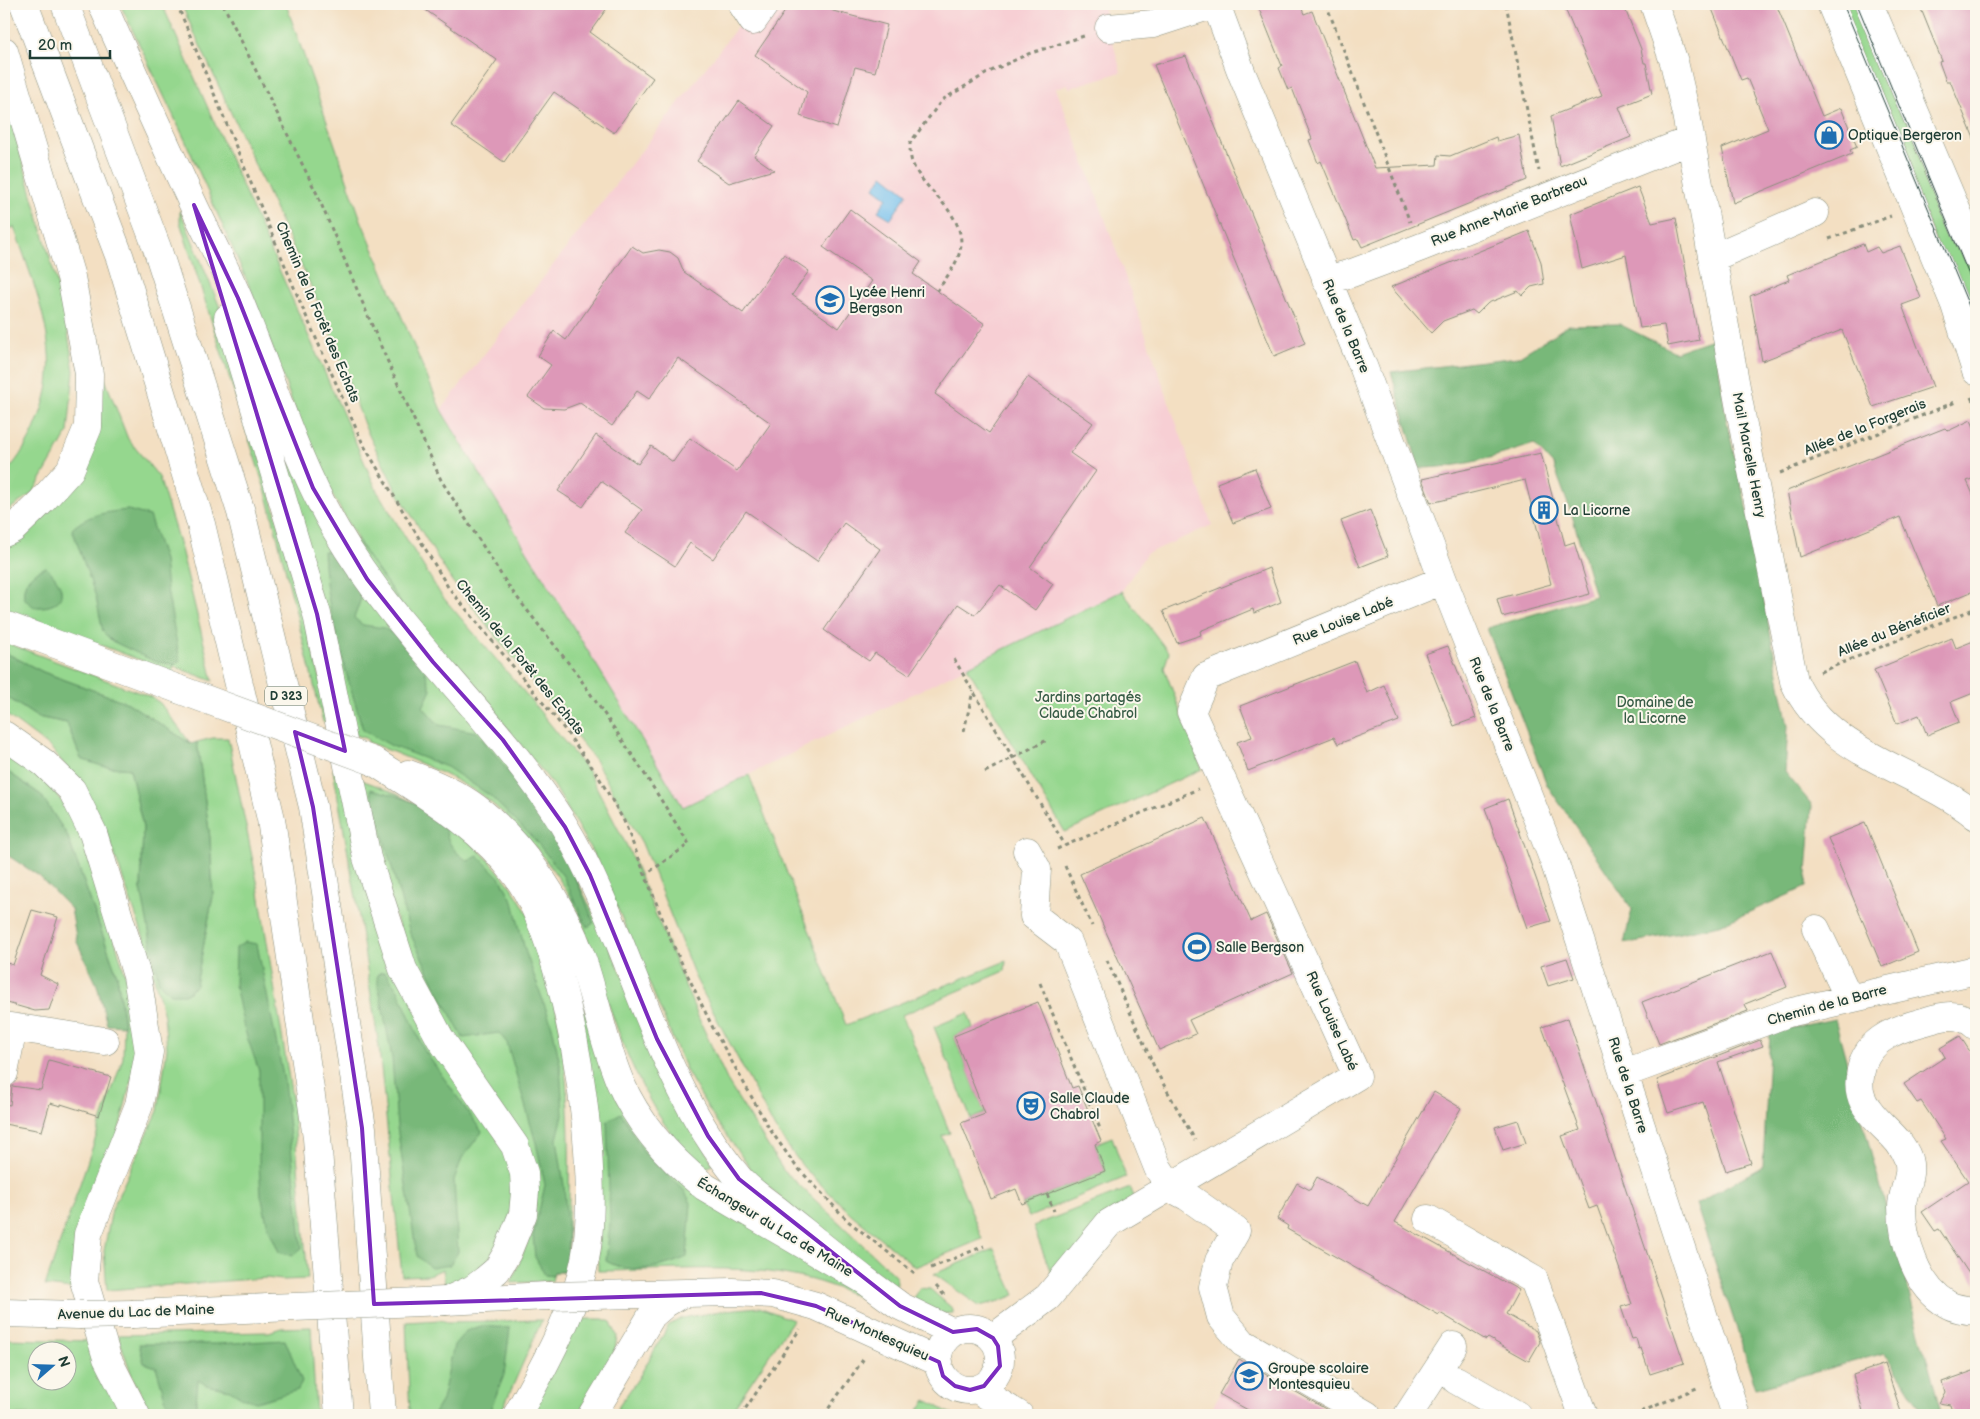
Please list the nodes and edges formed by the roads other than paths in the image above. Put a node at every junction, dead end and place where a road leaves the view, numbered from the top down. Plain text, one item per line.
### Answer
1 (24, 4) edge
2 (65, 4) edge
3 (102, 4) edge
4 (742, 4) edge
5 (765, 4) edge
6 (1216, 4) edge
7 (1654, 4) edge
8 (1830, 4) edge
9 (1869, 4) edge
10 (1149, 14) edge
11 (1099, 31) road end
12 (4, 51) edge
13 (1691, 140) junction
14 (194, 205) junction
15 (1814, 213) dead end
16 (1976, 256) edge
17 (1714, 257) junction
18 (1326, 280) junction
19 (1976, 371) edge
20 (4, 533) edge
21 (1443, 580) junction
22 (4, 625) edge
23 (4, 735) edge
24 (373, 761) junction
25 (1976, 816) edge
26 (1027, 851) dead end
27 (1816, 929) dead end
28 (1976, 970) edge
29 (1849, 998) junction
30 (1976, 1026) edge
31 (8, 1027) edge
32 (105, 1041) dead end
33 (4, 1072) edge
34 (1625, 1073) junction
35 (1171, 1188) junction
36 (1428, 1219) dead end
37 (866, 1281) junction
38 (681, 1294) junction
39 (548, 1296) joint
40 (446, 1301) junction
41 (1976, 1311) edge
42 (4, 1312) edge
43 (953, 1332) junction
44 (993, 1338) junction
45 (1453, 1346) dead end
46 (939, 1362) junction
47 (1456, 1380) dead end
48 (986, 1382) junction
49 (1573, 1408) edge
50 (1016, 1414) edge
51 (136, 1415) edge
52 (339, 1415) edge
53 (382, 1415) edge
54 (516, 1415) edge
55 (592, 1415) edge
56 (1367, 1415) edge
57 (1408, 1415) edge
58 (1517, 1415) edge
59 (1736, 1415) edge

1 - 52 main road, D 323
2 - 53 main road, D 323
3 - 14 main road
4 - 5 main road
6 - 10 main road
6 - 18 main road, Rue de la Barre
7 - 13 main road, Mail Marcelle Henry
8 - 19 main road
9 - 16 main road
10 - 11 main road
12 - 20 main road
13 - 17 main road, Mail Marcelle Henry
13 - 18 main road, Rue Anne-Marie Barbreau
14 - 37 main road
14 - 40 main road
15 - 17 main road
17 - 25 main road, Mail Marcelle Henry
18 - 21 main road, Rue de la Barre
21 - 34 main road, Rue de la Barre
21 - 35 main road, Rue Louise Labé
22 - 24 main road, bridge
23 - 51 main road
24 - 37 main road, Échangeur du Lac de Maine
24 - 54 main road
26 - 35 main road
27 - 29 main road
28 - 29 main road, Chemin de la Barre
29 - 34 main road, Chemin de la Barre
30 - 41 main road
31 - 32 main road
31 - 33 main road
34 - 59 main road, Rue de la Barre
35 - 44 main road, Rue Louise Labé
35 - 56 main road
36 - 49 main road
37 - 43 main road
38 - 39 main road, Rue Montesquieu, bridge
38 - 46 main road, Rue Montesquieu
38 - 55 main road
39 - 40 main road, Avenue du Lac de Maine
40 - 42 main road, Avenue du Lac de Maine, bridge
43 - 44 main road
43 - 46 main road
44 - 48 main road
45 - 57 main road
46 - 48 main road
47 - 58 main road
48 - 50 main road

